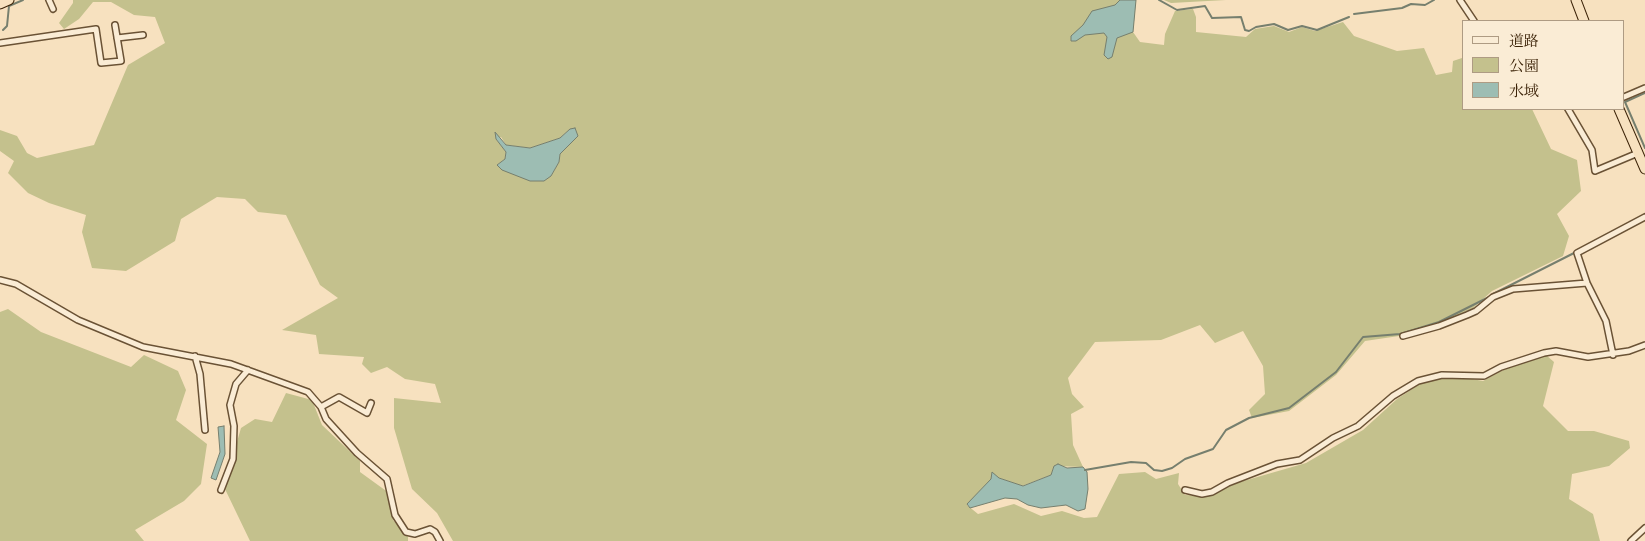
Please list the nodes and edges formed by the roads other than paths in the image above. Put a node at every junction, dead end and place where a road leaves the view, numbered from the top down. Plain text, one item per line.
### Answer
1 (9, 0) edge
2 (49, 0) edge
3 (1460, 0) edge
4 (1576, 0) edge
5 (0, 4) edge
6 (53, 9) dead end
7 (1473, 20) edge
8 (1584, 20) edge
9 (115, 25) dead end
10 (143, 35) dead end
11 (117, 38) junction
12 (0, 43) edge
13 (1645, 88) edge
14 (1625, 97) edge
15 (1569, 110) edge
16 (1619, 110) edge
17 (1638, 153) junction
18 (1645, 169) edge
19 (1645, 217) edge
20 (0, 280) edge
21 (1587, 283) junction
22 (1403, 336) dead end
23 (1644, 345) edge
24 (1645, 352) edge
25 (1613, 355) junction
26 (195, 356) junction
27 (248, 370) junction
28 (372, 403) dead end
29 (321, 407) junction
30 (205, 430) dead end
31 (221, 490) dead end
32 (1185, 490) dead end
33 (1645, 528) edge
34 (440, 541) edge
35 (1631, 541) edge

1 - 5 highway
2 - 6 street
3 - 7 street
4 - 8 highway
9 - 11 street
10 - 11 street
11 - 12 street
13 - 14 street
15 - 17 street
16 - 17 highway
17 - 18 highway
19 - 21 street
20 - 26 street
21 - 22 street
21 - 25 street
23 - 24 street
23 - 25 street
25 - 32 street
26 - 27 street
26 - 30 street
27 - 29 street
27 - 31 street
28 - 29 street
29 - 34 street
33 - 35 street

